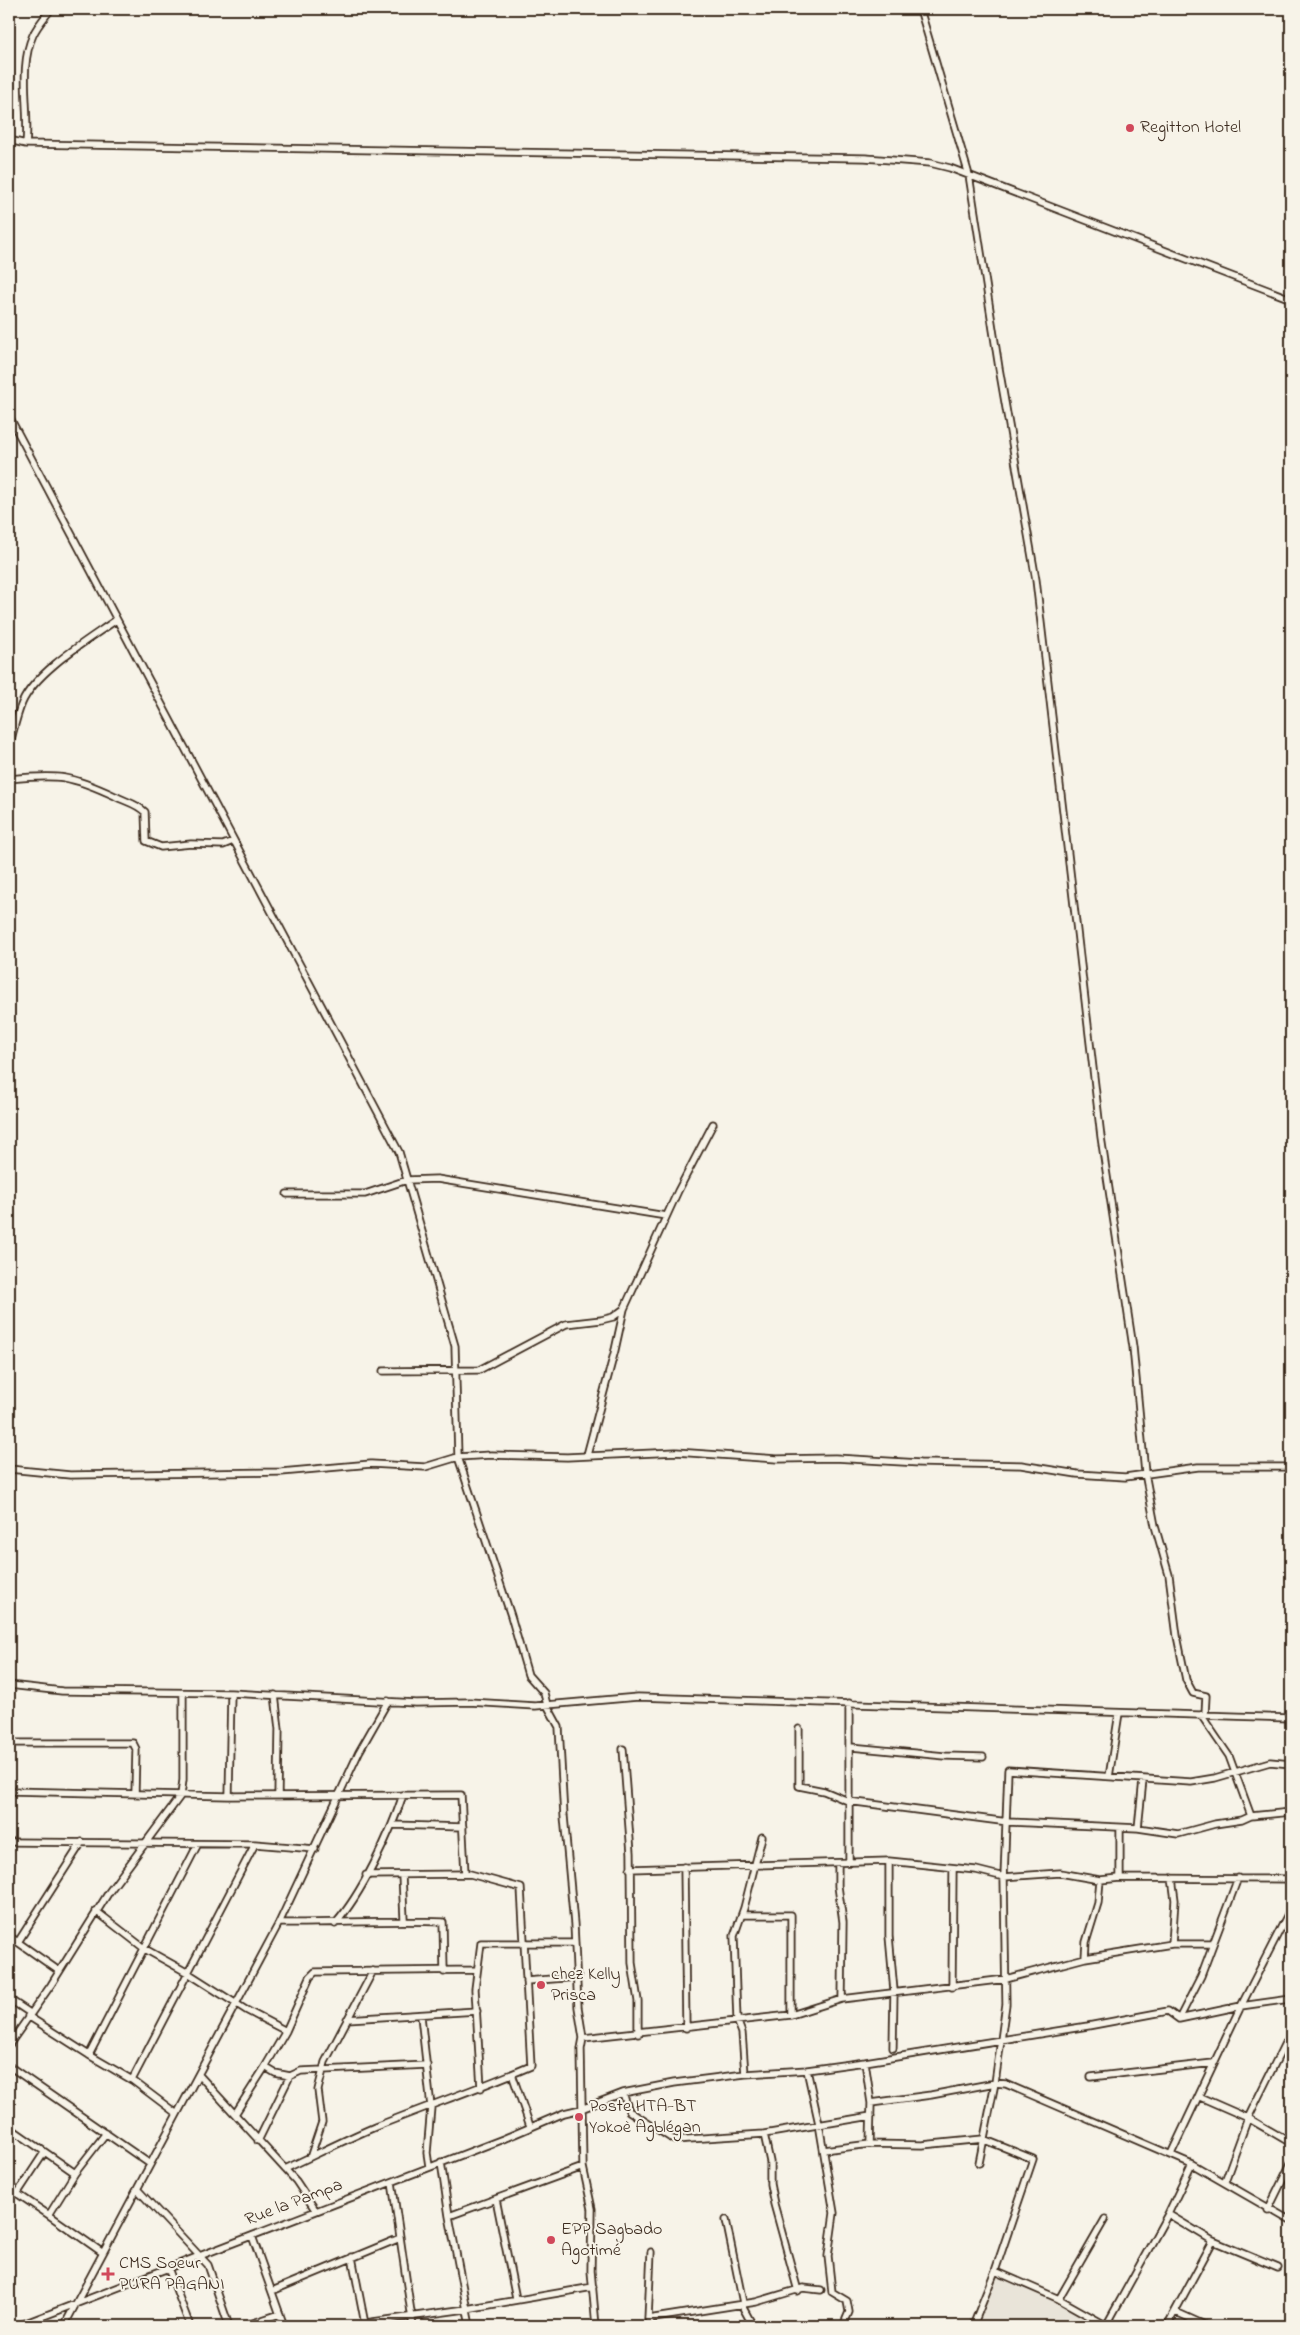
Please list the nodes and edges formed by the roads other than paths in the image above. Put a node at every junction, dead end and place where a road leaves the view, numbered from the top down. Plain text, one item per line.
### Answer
1 (51, 9) edge
2 (920, 9) edge
3 (9, 140) edge
4 (26, 144) junction
5 (969, 176) junction
6 (1291, 299) edge
7 (9, 416) edge
8 (116, 620) junction
9 (9, 747) edge
10 (9, 779) edge
11 (233, 841) junction
12 (713, 1124) dead end
13 (407, 1180) junction
14 (287, 1194) dead end
15 (666, 1216) junction
16 (624, 1309) junction
17 (384, 1371) dead end
18 (456, 1371) junction
19 (587, 1455) junction
20 (458, 1457) junction
21 (1291, 1467) edge
22 (9, 1469) edge
23 (1145, 1473) junction
24 (9, 1685) edge
25 (182, 1693) junction
26 (231, 1693) junction
27 (275, 1695) junction
28 (388, 1702) junction
29 (849, 1703) junction
30 (547, 1705) junction
31 (1119, 1713) junction
32 (1203, 1714) junction
33 (1291, 1718) edge
34 (799, 1729) dead end
35 (9, 1743) edge
36 (850, 1748) junction
37 (622, 1749) dead end
38 (983, 1757) dead end
39 (1291, 1764) edge
40 (1234, 1771) junction
41 (1109, 1777) junction
42 (1143, 1780) junction
43 (9, 1791) edge
44 (135, 1794) junction
45 (181, 1795) junction
46 (340, 1795) junction
47 (403, 1795) junction
48 (229, 1796) junction
49 (278, 1796) junction
50 (848, 1801) junction
51 (1291, 1812) edge
52 (1251, 1816) junction
53 (1008, 1822) junction
54 (393, 1825) junction
55 (462, 1826) junction
56 (1120, 1828) junction
57 (1138, 1828) junction
58 (762, 1837) dead end
59 (9, 1842) edge
60 (82, 1842) junction
61 (146, 1844) junction
62 (198, 1844) junction
63 (255, 1844) junction
64 (315, 1849) junction
65 (888, 1861) junction
66 (849, 1862) junction
67 (838, 1863) junction
68 (754, 1864) junction
69 (684, 1867) junction
70 (953, 1869) junction
71 (630, 1870) junction
72 (465, 1874) junction
73 (366, 1875) junction
74 (402, 1875) junction
75 (1004, 1877) junction
76 (1120, 1878) junction
77 (1172, 1878) junction
78 (1238, 1878) junction
79 (1100, 1880) junction
80 (1291, 1887) edge
81 (1291, 1898) edge
82 (96, 1911) junction
83 (742, 1915) junction
84 (404, 1920) junction
85 (279, 1923) junction
86 (335, 1924) junction
87 (9, 1936) edge
88 (18, 1942) junction
89 (524, 1942) junction
90 (575, 1943) junction
91 (1172, 1944) junction
92 (1212, 1944) junction
93 (145, 1949) junction
94 (1085, 1958) junction
95 (477, 1970) junction
96 (59, 1971) junction
97 (373, 1971) junction
98 (444, 1972) junction
99 (188, 1973) junction
100 (578, 1977) junction
101 (1006, 1979) junction
102 (526, 1981) junction
103 (952, 1987) junction
104 (894, 1991) junction
105 (9, 1999) edge
106 (842, 1999) junction
107 (1291, 1999) edge
108 (236, 2004) junction
109 (1241, 2006) junction
110 (477, 2011) junction
111 (29, 2015) junction
112 (791, 2015) junction
113 (421, 2016) junction
114 (347, 2019) junction
115 (1179, 2019) junction
116 (737, 2020) junction
117 (686, 2028) junction
118 (286, 2031) junction
119 (638, 2034) junction
120 (583, 2038) junction
121 (1002, 2040) junction
122 (1285, 2043) dead end
123 (9, 2045) edge
124 (893, 2048) dead end
125 (89, 2055) junction
126 (865, 2062) junction
127 (1213, 2063) junction
128 (427, 2065) junction
129 (9, 2066) edge
130 (265, 2067) junction
131 (323, 2070) junction
132 (807, 2070) junction
133 (512, 2074) junction
134 (745, 2074) junction
135 (198, 2075) junction
136 (290, 2076) junction
137 (1091, 2077) dead end
138 (132, 2080) junction
139 (994, 2083) junction
140 (481, 2088) junction
141 (623, 2093) junction
142 (1200, 2096) junction
143 (871, 2103) junction
144 (431, 2107) junction
145 (581, 2109) junction
146 (177, 2114) junction
147 (235, 2114) junction
148 (871, 2116) junction
149 (1248, 2118) junction
150 (819, 2124) junction
151 (530, 2126) junction
152 (9, 2127) edge
153 (106, 2133) junction
154 (764, 2134) junction
155 (983, 2140) junction
156 (258, 2141) junction
157 (1291, 2143) edge
158 (870, 2144) junction
159 (824, 2150) junction
160 (44, 2153) junction
161 (1171, 2154) junction
162 (311, 2155) junction
163 (441, 2162) junction
164 (978, 2163) dead end
165 (1291, 2163) edge
166 (150, 2164) junction
167 (1192, 2164) junction
168 (429, 2166) junction
169 (583, 2167) junction
170 (285, 2169) junction
171 (75, 2173) junction
172 (1225, 2181) junction
173 (392, 2182) junction
174 (9, 2188) edge
175 (138, 2190) junction
176 (17, 2194) junction
177 (496, 2199) junction
178 (1268, 2210) junction
179 (316, 2211) junction
180 (1168, 2214) junction
181 (49, 2215) junction
182 (449, 2216) junction
183 (726, 2220) dead end
184 (1106, 2220) dead end
185 (1291, 2221) edge
186 (252, 2236) junction
187 (400, 2238) junction
188 (1212, 2241) junction
189 (651, 2252) dead end
190 (103, 2253) junction
191 (200, 2254) junction
192 (352, 2257) junction
193 (168, 2268) junction
194 (1278, 2268) dead end
195 (995, 2271) junction
196 (593, 2287) junction
197 (821, 2290) dead end
198 (272, 2291) junction
199 (798, 2291) junction
200 (516, 2299) junction
201 (1059, 2299) junction
202 (743, 2303) junction
203 (74, 2306) junction
204 (466, 2308) junction
205 (1176, 2312) junction
206 (280, 2314) junction
207 (411, 2317) junction
208 (648, 2319) junction
209 (365, 2324) edge
210 (18, 2326) edge
211 (64, 2326) edge
212 (190, 2326) edge
213 (229, 2326) edge
214 (244, 2326) edge
215 (284, 2326) edge
216 (356, 2326) edge
217 (414, 2326) edge
218 (470, 2326) edge
219 (596, 2326) edge
220 (651, 2326) edge
221 (754, 2326) edge
222 (843, 2326) edge
223 (973, 2326) edge
224 (1106, 2326) edge
225 (1167, 2326) edge
226 (1207, 2326) edge

1 - 4 street
2 - 5 street
3 - 4 street
4 - 5 street
5 - 6 street
5 - 23 street
7 - 8 street
8 - 9 street
8 - 11 street
10 - 11 street
11 - 13 street
12 - 15 street
13 - 14 street
13 - 15 street
13 - 18 street
15 - 16 street
16 - 18 street
16 - 19 street
17 - 18 street
18 - 20 street
19 - 20 street
19 - 23 street
20 - 22 street
20 - 30 street
21 - 23 street
23 - 32 street
24 - 25 street
25 - 26 street
25 - 45 street
26 - 27 street
26 - 48 street
27 - 28 street
27 - 49 street
28 - 30 street
28 - 46 street
29 - 30 street
29 - 31 street
29 - 36 street
30 - 90 street
31 - 32 street
31 - 41 street
32 - 33 street
32 - 40 street
34 - 50 street
35 - 44 street
36 - 38 street
36 - 50 street
37 - 71 street
39 - 40 street
40 - 42 street
40 - 52 street
41 - 42 street
41 - 53 street
42 - 57 street
43 - 44 street
44 - 45 street
45 - 48 street
45 - 61 street
46 - 47 street
46 - 49 street
46 - 64 street
47 - 54 street
47 - 55 street
48 - 49 street
50 - 53 street
50 - 66 street
51 - 52 street
52 - 57 street
53 - 56 street
53 - 75 street
54 - 55 street
54 - 73 street
55 - 72 street
56 - 57 street
56 - 76 street
58 - 68 street
59 - 60 street
60 - 61 street
60 - 88 street
61 - 62 street
61 - 82 street
62 - 63 street
62 - 93 street
63 - 64 street
63 - 99 street
64 - 85 street
65 - 66 street
65 - 70 street
65 - 104 street
66 - 67 street
67 - 68 street
67 - 106 street
68 - 69 street
68 - 83 street
69 - 71 street
69 - 117 street
70 - 75 street
70 - 103 street
71 - 119 street
72 - 74 street
72 - 89 street
73 - 74 street
73 - 86 street
74 - 84 street
75 - 79 street
75 - 101 street
76 - 77 street
76 - 79 street
77 - 78 street
77 - 91 street
78 - 80 street
78 - 92 street
79 - 94 street
81 - 109 street
82 - 93 street
82 - 96 street
83 - 112 street
83 - 116 street
84 - 86 street
84 - 98 street
85 - 86 street
85 - 108 street
87 - 88 street
88 - 96 street
89 - 90 street
89 - 95 street
89 - 102 street
90 - 100 street
91 - 92 street
91 - 94 street
92 - 115 street
93 - 99 street
93 - 125 street
94 - 101 street
95 - 98 street
95 - 110 street
96 - 111 street
97 - 98 street
97 - 114 street
97 - 118 street
99 - 108 street
99 - 138 street
100 - 102 street
100 - 120 street
101 - 103 street
101 - 121 street
102 - 133 street
103 - 104 street
104 - 106 street
104 - 124 street
105 - 111 street
106 - 112 street
107 - 109 street
108 - 118 street
108 - 135 street
109 - 115 street
109 - 127 street
110 - 113 street
110 - 140 street
111 - 123 street
111 - 125 street
112 - 116 street
113 - 114 street
113 - 128 street
114 - 131 street
115 - 121 street, Rue la Pampa
116 - 117 street
116 - 134 street
117 - 119 street
118 - 130 street
119 - 120 street
120 - 145 street
121 - 126 street, Rue la Pampa
121 - 139 street
122 - 149 street
125 - 138 street
126 - 132 street, Rue la Pampa
126 - 143 street
127 - 137 street
127 - 142 street
128 - 131 street
128 - 144 street
129 - 153 street
130 - 136 street
130 - 147 street
131 - 136 street
131 - 162 street
132 - 134 street, Rue la Pampa
132 - 150 street
133 - 140 street
133 - 151 street
134 - 141 street, Rue la Pampa
135 - 146 street
135 - 147 street
136 - 156 street
138 - 146 street
139 - 143 street
139 - 155 street
139 - 161 street
140 - 144 street
141 - 145 street, Rue la Pampa
141 - 154 street
142 - 149 street
142 - 161 street
143 - 148 street
144 - 162 street
144 - 168 street
145 - 151 street, Rue la Pampa
145 - 169 street
146 - 166 street
147 - 156 street
148 - 150 street
148 - 158 street
149 - 157 street
149 - 172 street
150 - 154 street
150 - 159 street
151 - 163 street, Rue la Pampa
152 - 160 street
153 - 166 street
153 - 171 street
154 - 199 street
155 - 158 street
155 - 164 street
155 - 195 street
156 - 170 street
158 - 159 street
159 - 222 street
160 - 171 street
160 - 176 street
161 - 167 street
162 - 170 street
163 - 168 street, Rue la Pampa
163 - 182 street
165 - 178 street
166 - 175 street
167 - 172 street
167 - 180 street
168 - 173 street, Rue la Pampa
169 - 177 street
169 - 196 street
170 - 179 street
171 - 181 street
172 - 178 street
173 - 179 street, Rue la Pampa
173 - 187 street
174 - 176 street
175 - 190 street
175 - 191 street
176 - 181 street
177 - 182 street
177 - 200 street
178 - 185 street
179 - 186 street, Rue la Pampa
180 - 188 street
180 - 224 street
181 - 190 street
182 - 204 street
183 - 202 street
184 - 201 street
186 - 191 street, Rue la Pampa
186 - 198 street
187 - 192 street
187 - 207 street
188 - 194 street
188 - 205 street
189 - 208 street
190 - 203 street
191 - 193 street, Rue la Pampa
191 - 213 street
192 - 198 street
192 - 209 street
193 - 203 street, Rue la Pampa
193 - 212 street
195 - 201 street
195 - 223 street
196 - 200 street
196 - 219 street
197 - 199 street
198 - 206 street
199 - 202 street
200 - 204 street
201 - 224 street
202 - 208 street
202 - 221 street
203 - 210 street, Rue la Pampa
203 - 211 street
204 - 207 street
204 - 218 street
205 - 225 street
205 - 226 street
206 - 214 street
206 - 215 street
207 - 209 street
207 - 217 street
208 - 220 street
209 - 216 street

